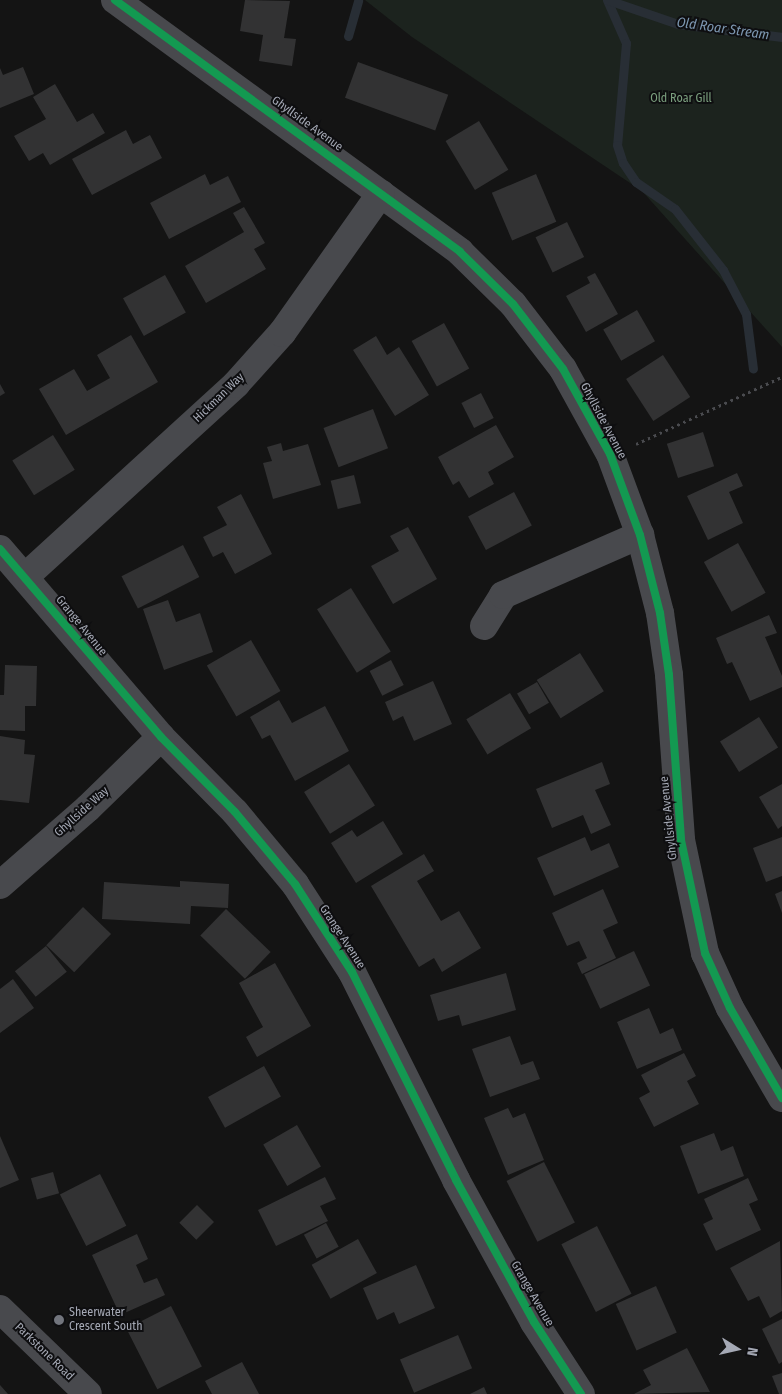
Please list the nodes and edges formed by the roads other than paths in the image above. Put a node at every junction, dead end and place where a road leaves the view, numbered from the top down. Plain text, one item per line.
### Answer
1 (115, 0) edge
2 (381, 192) junction
3 (640, 535) junction
4 (0, 549) edge
5 (26, 576) junction
6 (484, 626) dead end
7 (161, 737) junction
8 (0, 885) edge
9 (782, 1098) edge
10 (0, 1309) edge
11 (88, 1394) edge
12 (581, 1394) edge

1 - 2 street, Ghyllside Avenue
2 - 3 street, Ghyllside Avenue
2 - 5 street, Hickman Way
3 - 6 street
3 - 9 street, Ghyllside Avenue
4 - 5 street, Grange Avenue
5 - 7 street, Grange Avenue
7 - 8 street, Ghyllside Way
7 - 12 street, Grange Avenue
10 - 11 street, Parkstone Road

